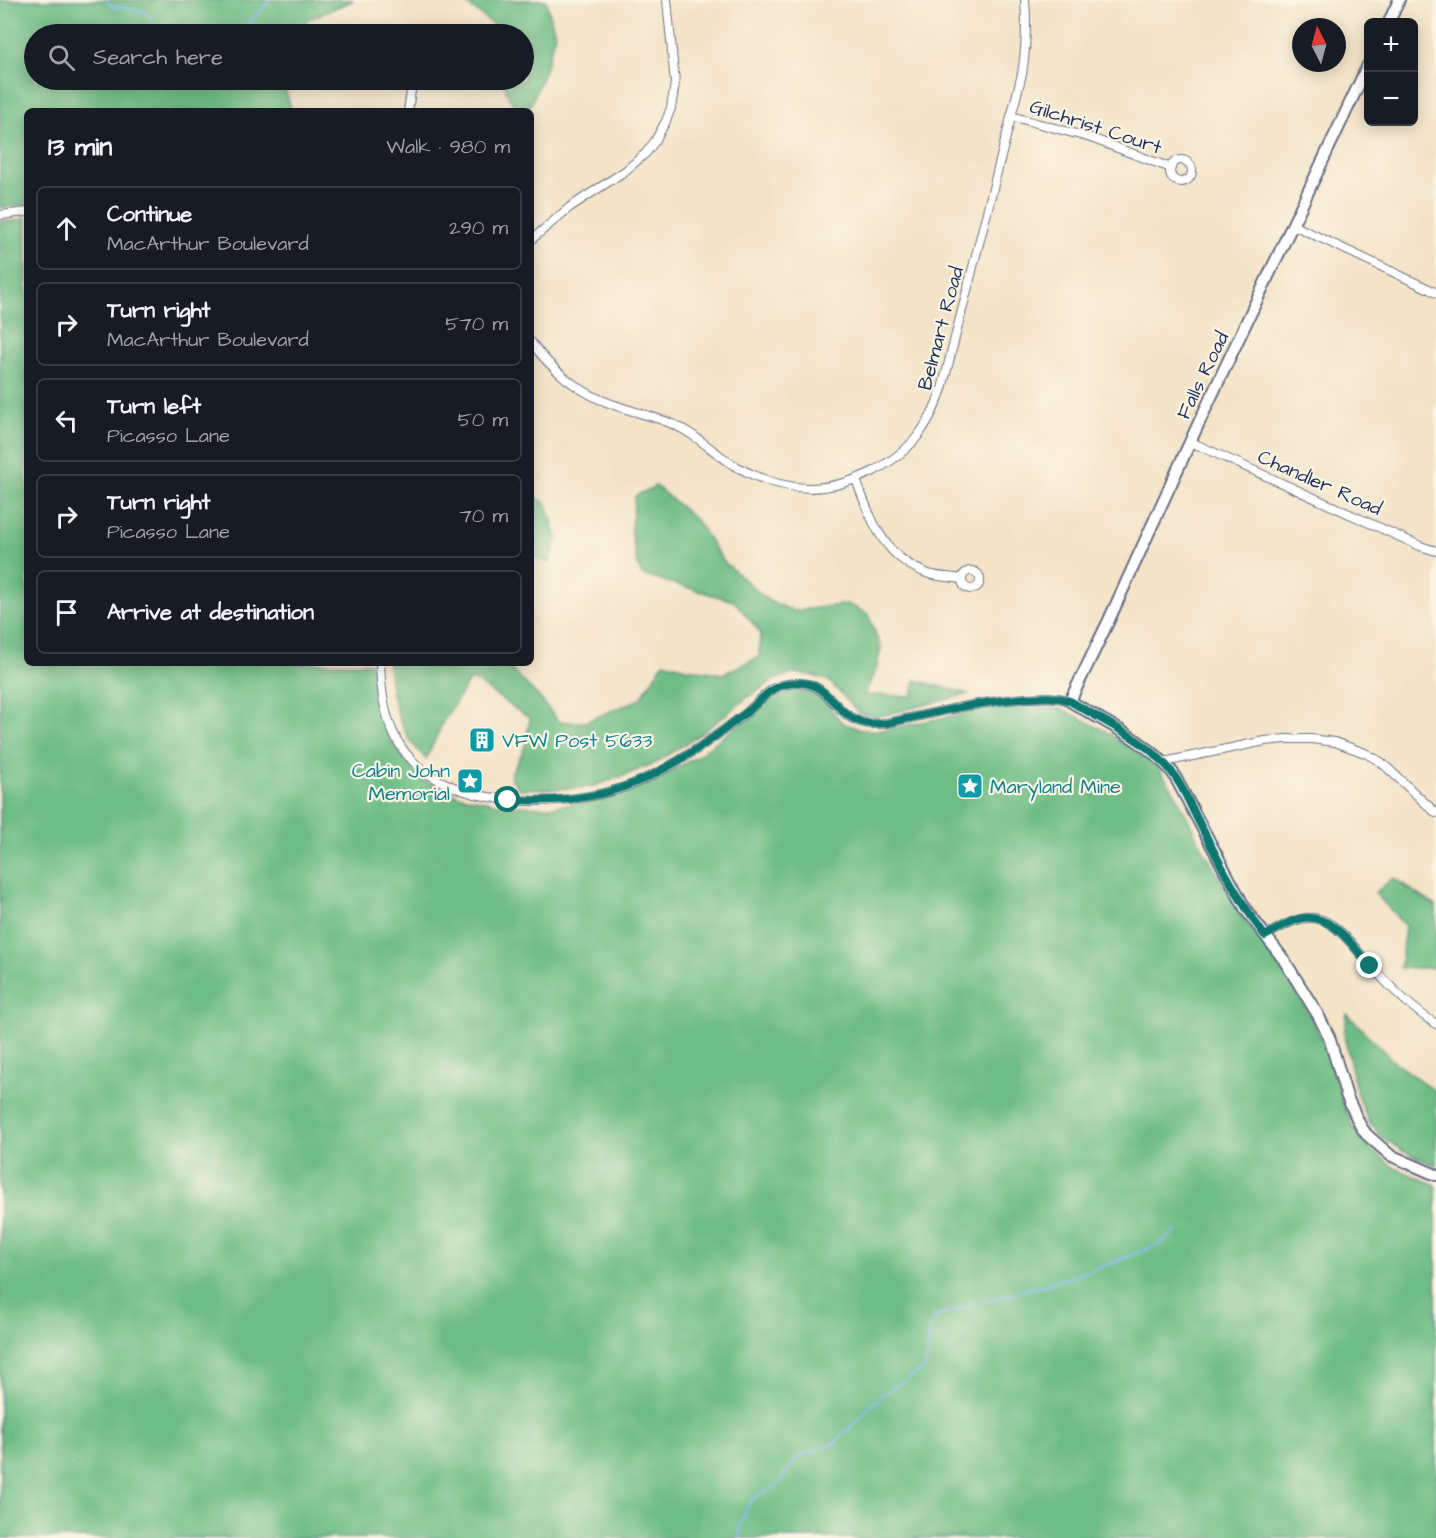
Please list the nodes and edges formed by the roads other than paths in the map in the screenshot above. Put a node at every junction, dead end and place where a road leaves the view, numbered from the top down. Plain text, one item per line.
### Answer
1 (667, 0) edge
2 (1025, 0) edge
3 (1400, 0) edge
4 (1391, 18) edge
5 (1365, 72) edge
6 (411, 91) dead end
7 (408, 108) edge
8 (1011, 116) junction
9 (1171, 168) dead end
10 (24, 212) edge
11 (0, 215) edge
12 (1293, 225) junction
13 (534, 237) edge
14 (1436, 293) edge
15 (534, 346) edge
16 (1191, 442) junction
17 (856, 480) junction
18 (1436, 552) edge
19 (962, 579) dead end
20 (380, 666) edge
21 (1070, 701) junction
22 (1164, 762) junction
23 (1436, 813) edge
24 (1265, 936) junction
25 (1436, 1024) edge
26 (1436, 1175) edge

1 - 13 street
2 - 8 street, Belmart Road
3 - 4 main road
5 - 12 main road, Falls Road
6 - 7 street
8 - 9 street, Gilchrist Court
8 - 17 street, Belmart Road
10 - 11 street
12 - 14 street
12 - 16 main road, Falls Road
15 - 17 street, Belmart Road
16 - 18 street, Chandler Road
16 - 21 main road, Falls Road
17 - 19 street
20 - 21 street
21 - 22 main road
22 - 23 street
22 - 24 main road
24 - 25 street
24 - 26 main road

